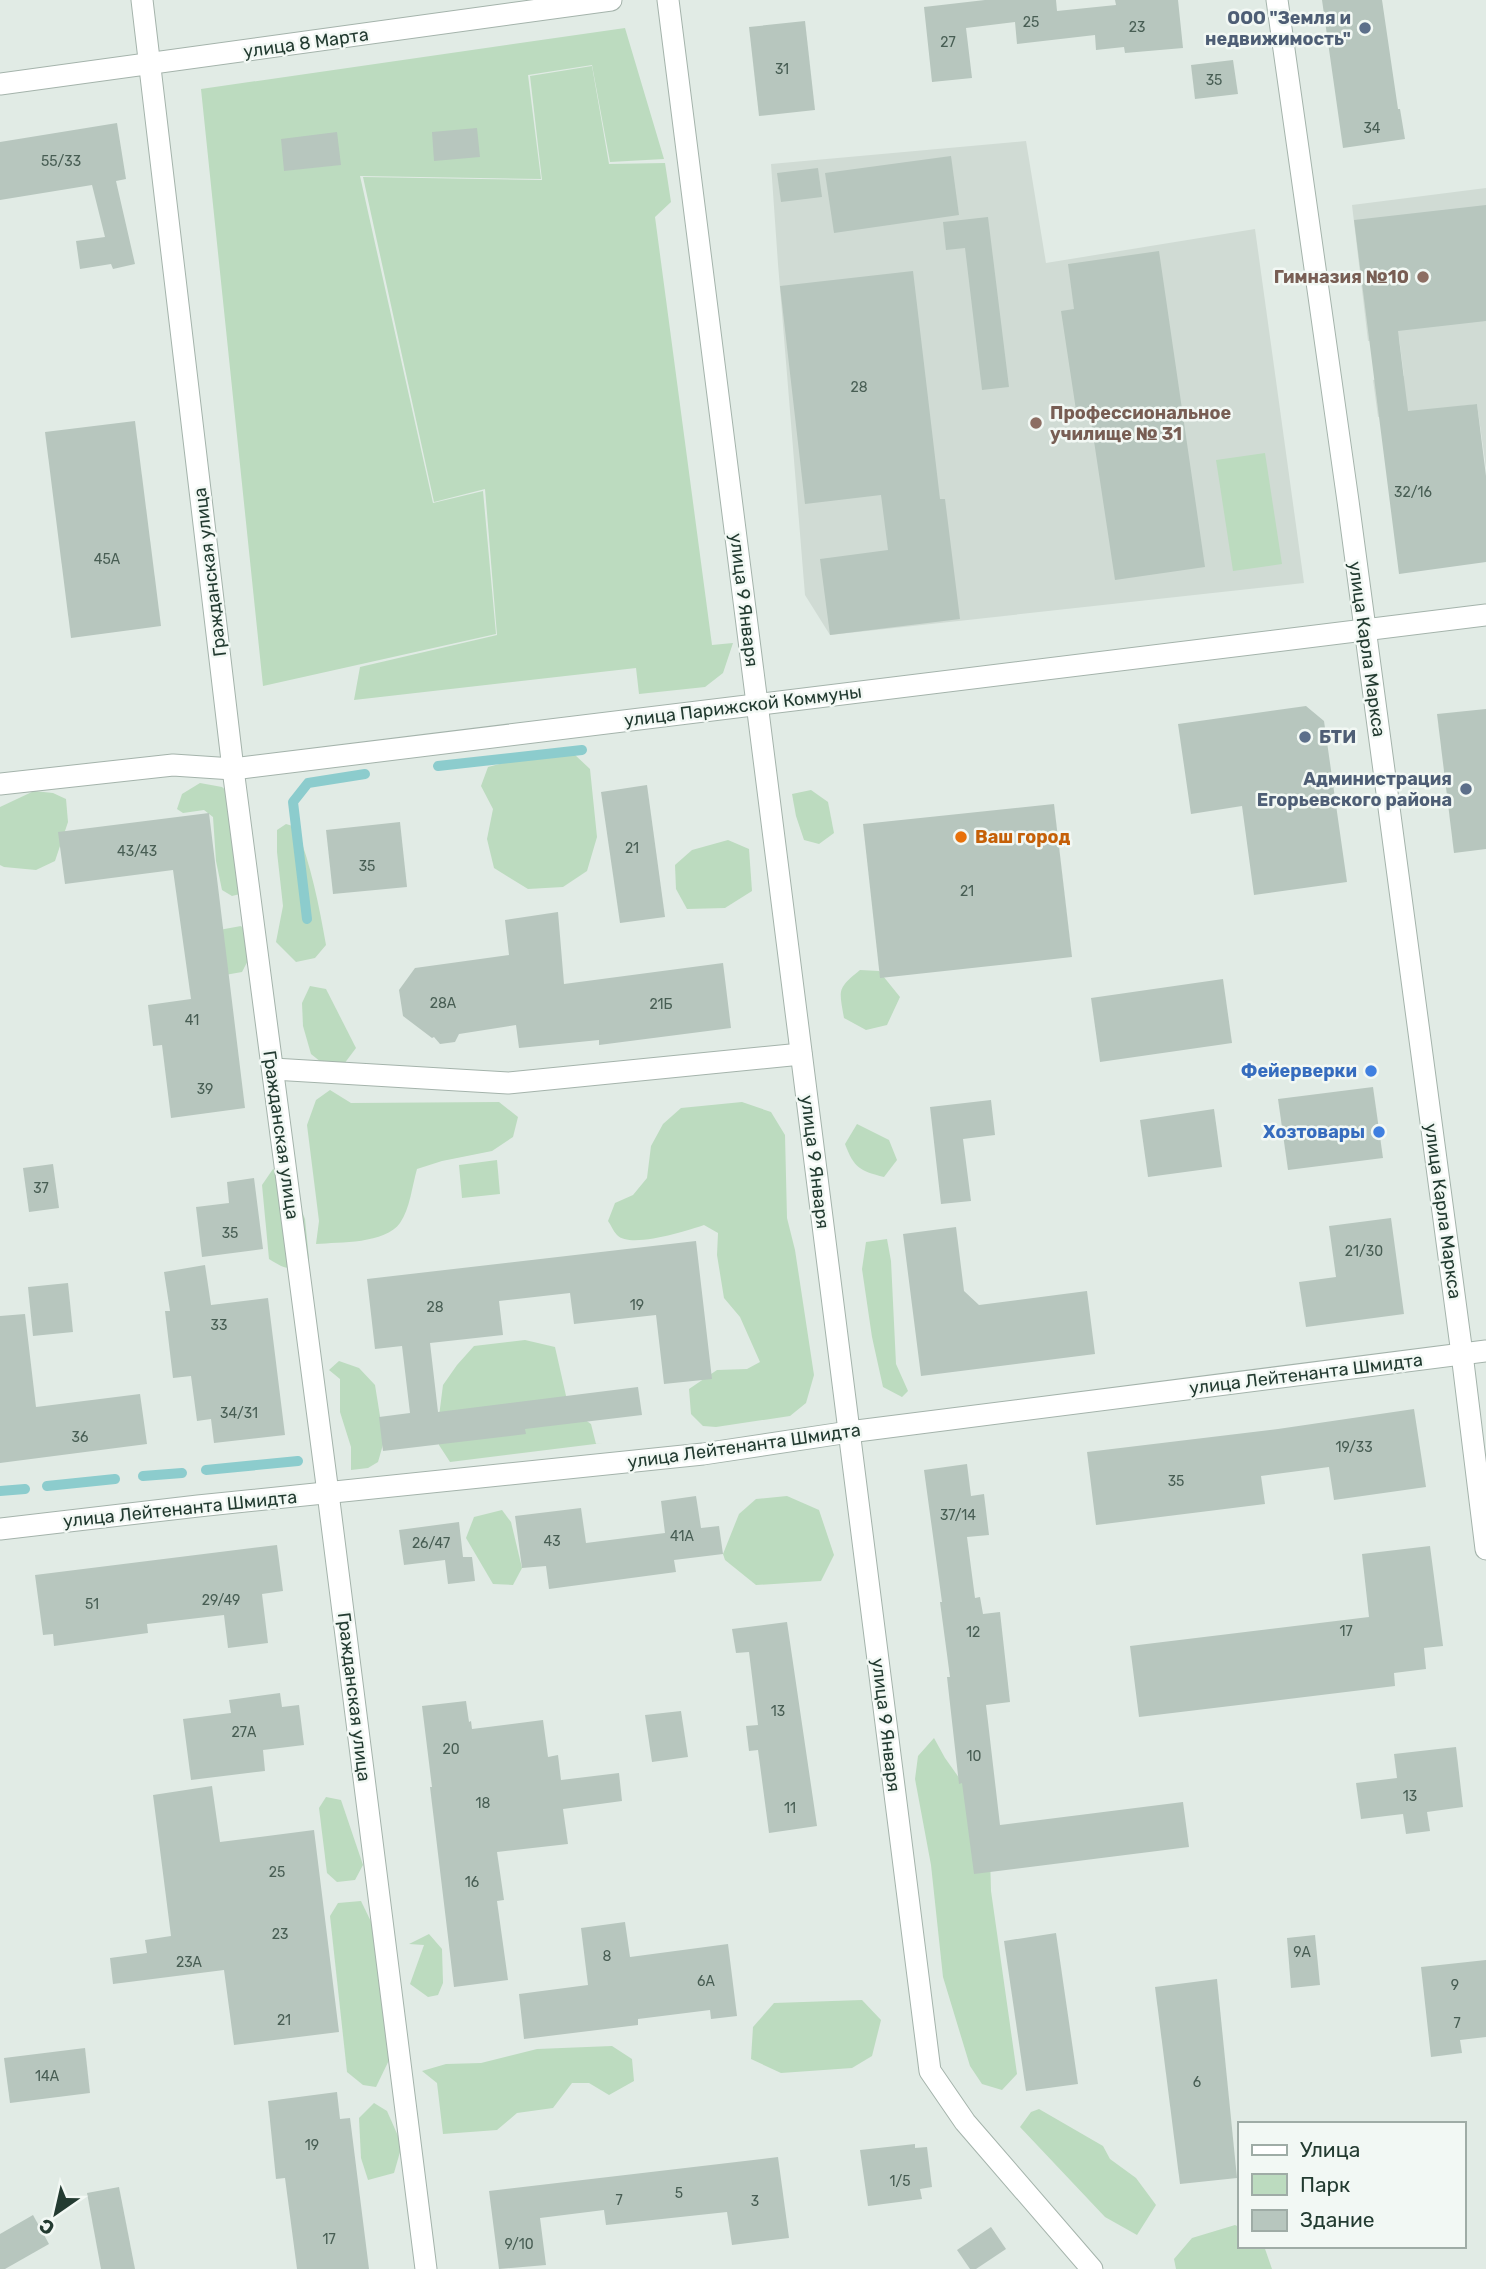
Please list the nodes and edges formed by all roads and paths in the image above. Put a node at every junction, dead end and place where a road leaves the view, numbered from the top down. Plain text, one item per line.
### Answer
1 (142, 0) edge
2 (611, 0) edge
3 (668, 0) edge
4 (1277, 0) edge
5 (151, 65) junction
6 (0, 85) edge
7 (1486, 615) edge
8 (1364, 631) junction
9 (757, 705) junction
10 (233, 769) junction
11 (0, 784) edge
12 (801, 1054) junction
13 (273, 1069) junction
14 (1486, 1351) edge
15 (1462, 1354) junction
16 (849, 1432) junction
17 (328, 1493) junction
18 (0, 1529) edge
19 (1486, 1549) edge
20 (426, 2269) edge
21 (1091, 2269) edge

1 - 5 street, Гражданская улица
2 - 5 street, улица 8 Марта
3 - 9 street, улица 9 Января
4 - 8 street, улица Карла Маркса
5 - 6 street, улица 8 Марта
5 - 10 street, Гражданская улица
7 - 8 street, улица Парижской Коммуны
8 - 9 street, улица Парижской Коммуны
8 - 15 street, улица Карла Маркса
9 - 10 street, улица Парижской Коммуны
9 - 12 street, улица 9 Января
10 - 11 street, улица Парижской Коммуны
10 - 13 street, Гражданская улица
12 - 13 street
12 - 16 street, улица 9 Января
13 - 17 street, Гражданская улица
14 - 15 street, улица Лейтенанта Шмидта
15 - 16 street, улица Лейтенанта Шмидта
15 - 19 street, улица Карла Маркса
16 - 17 street, улица Лейтенанта Шмидта
16 - 21 street, улица 9 Января
17 - 18 street, улица Лейтенанта Шмидта
17 - 20 street, Гражданская улица

